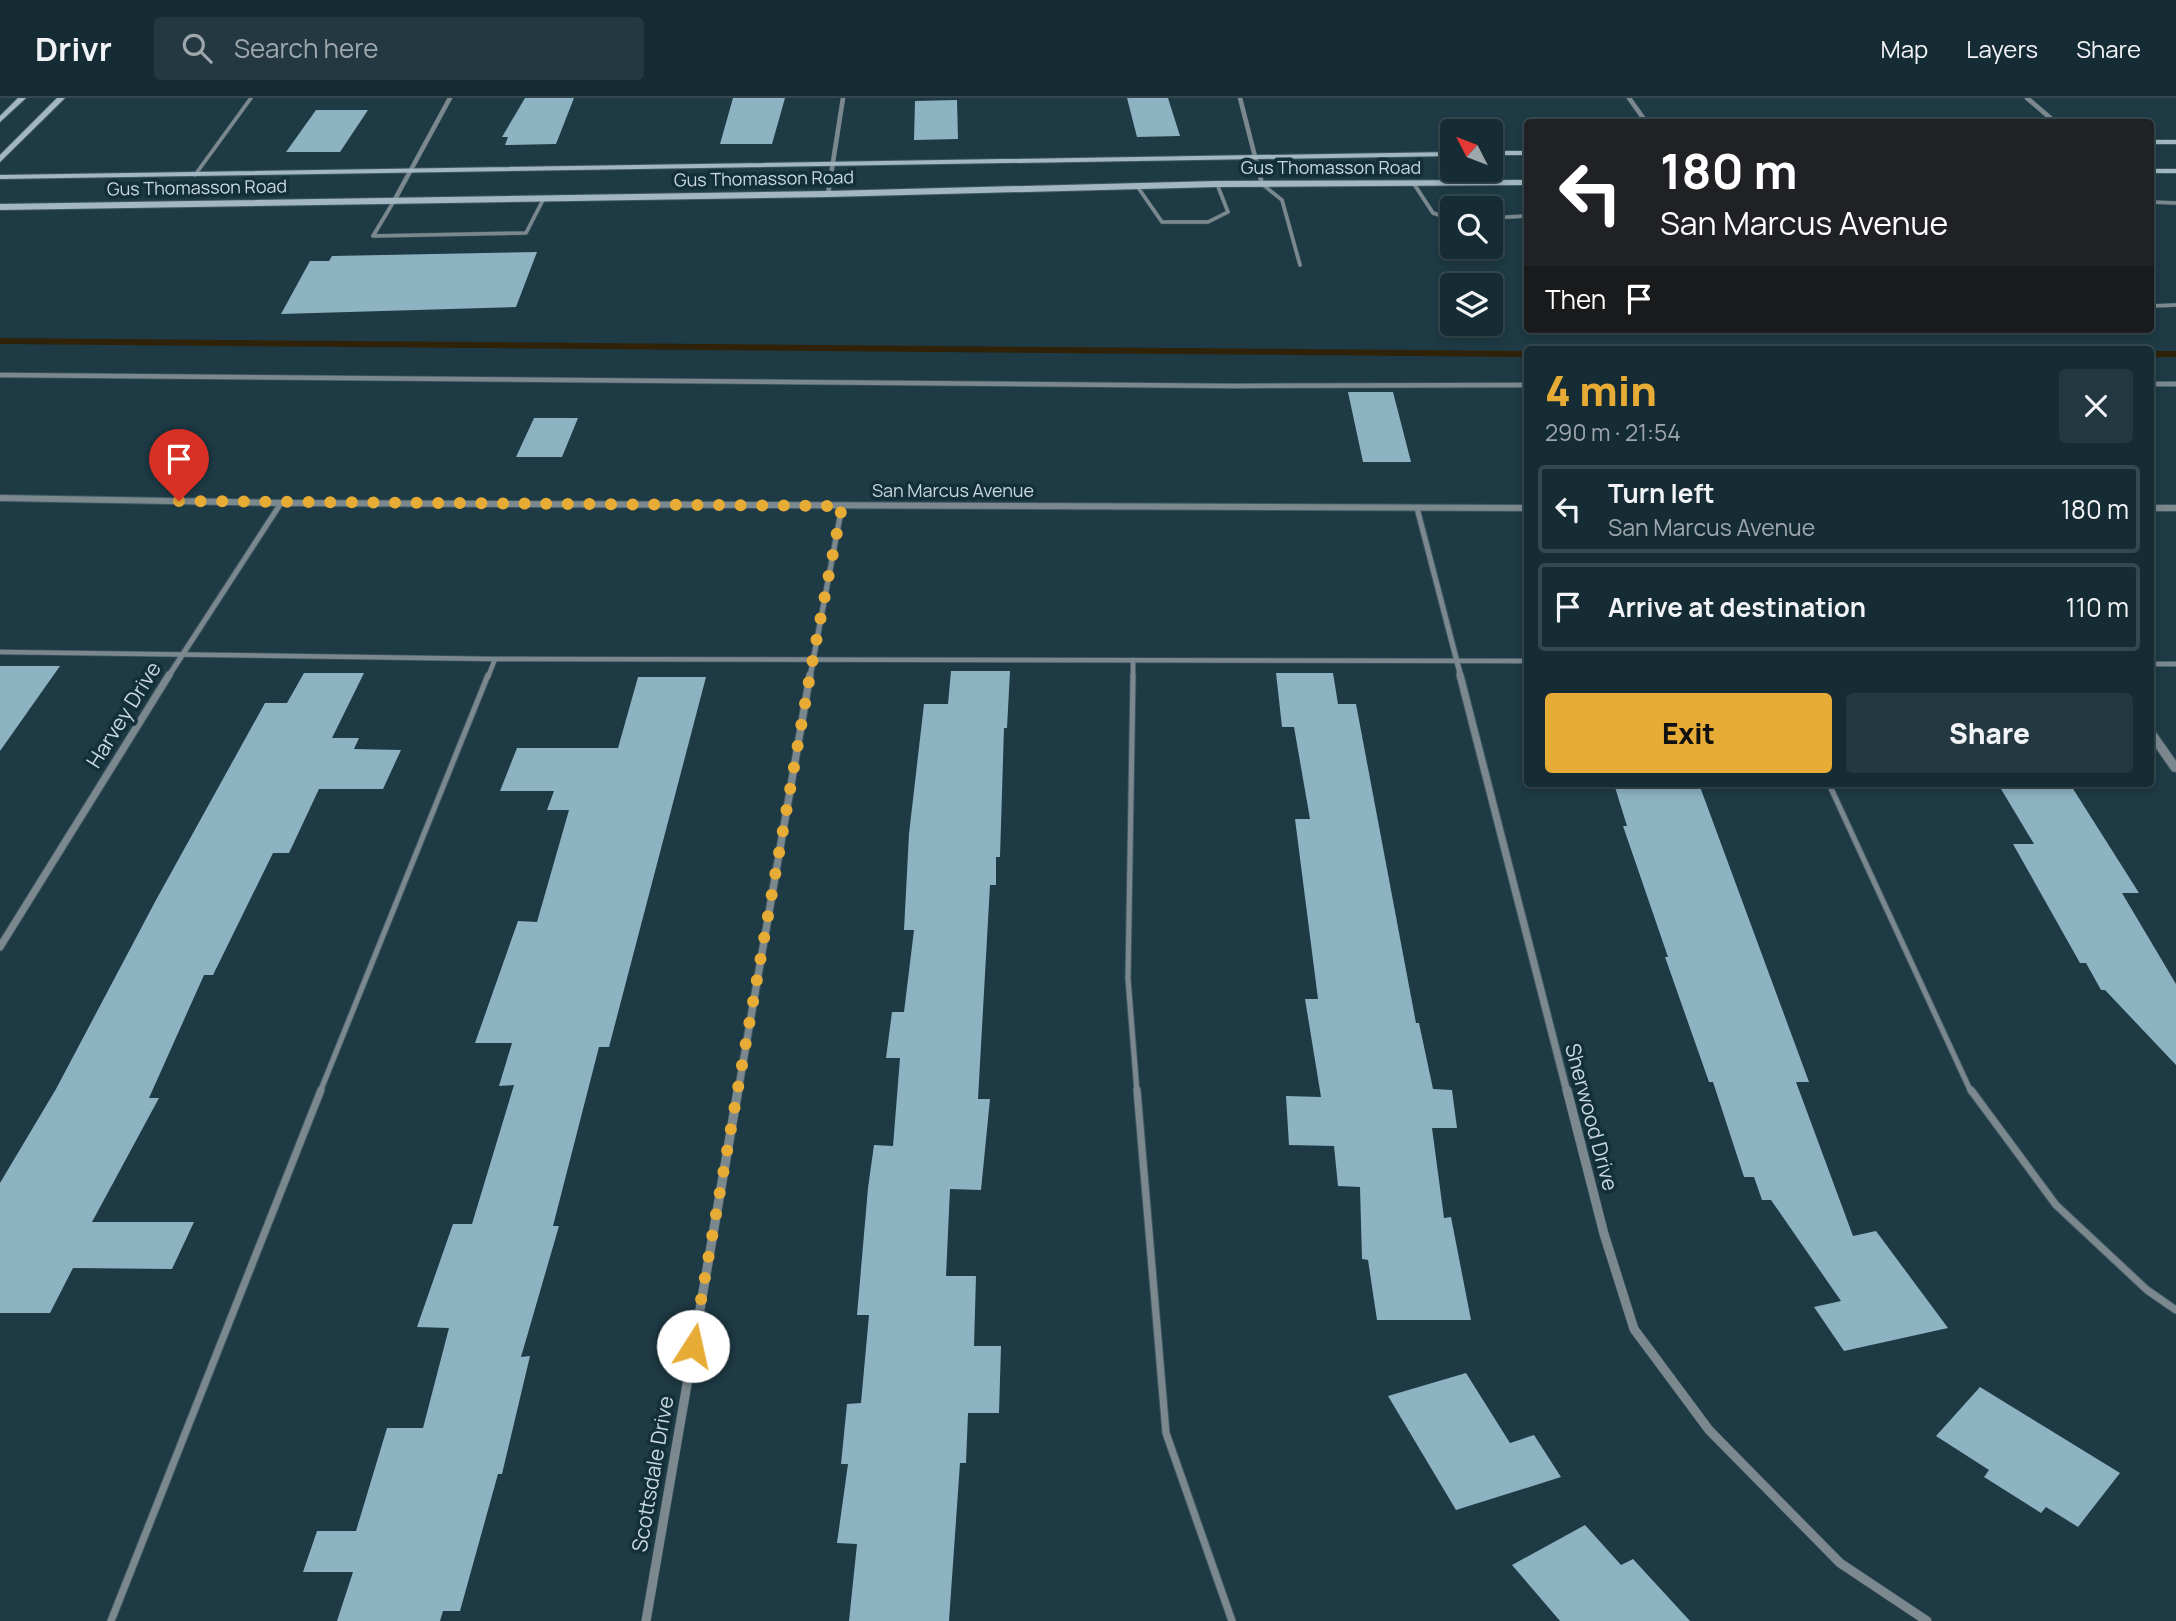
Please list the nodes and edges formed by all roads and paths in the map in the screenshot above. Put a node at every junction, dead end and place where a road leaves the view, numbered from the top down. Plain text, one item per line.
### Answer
1 (22, 98) edge
2 (61, 98) edge
3 (251, 98) edge
4 (450, 98) edge
5 (843, 98) edge
6 (1240, 98) edge
7 (1629, 98) edge
8 (2027, 98) edge
9 (1644, 119) edge
10 (2052, 119) edge
11 (0, 120) edge
12 (2154, 142) edge
13 (2176, 142) edge
14 (1503, 153) edge
15 (1524, 153) edge
16 (1440, 154) edge
17 (1253, 157) junction
18 (0, 160) edge
19 (832, 164) junction
20 (410, 170) junction
21 (2154, 171) edge
22 (2176, 171) edge
23 (195, 175) junction
24 (0, 177) edge
25 (1524, 182) edge
26 (1217, 184) junction
27 (1262, 184) junction
28 (1414, 184) junction
29 (1137, 186) junction
30 (828, 194) junction
31 (544, 198) junction
32 (394, 201) junction
33 (2154, 202) edge
34 (2176, 203) edge
35 (0, 207) edge
36 (1524, 216) edge
37 (1503, 217) edge
38 (1440, 218) edge
39 (1300, 265) dead end
40 (2176, 305) edge
41 (2154, 306) edge
42 (0, 375) edge
43 (2154, 384) edge
44 (2176, 384) edge
45 (1524, 385) edge
46 (0, 498) edge
47 (281, 503) junction
48 (842, 506) junction
49 (1417, 508) junction
50 (1524, 508) edge
51 (2154, 508) edge
52 (2176, 508) edge
53 (0, 652) edge
54 (182, 654) junction
55 (813, 658) junction
56 (495, 659) junction
57 (1133, 660) junction
58 (1455, 661) junction
59 (1524, 662) edge
60 (2154, 664) edge
61 (2176, 664) edge
62 (2154, 737) edge
63 (2176, 769) edge
64 (1830, 787) edge
65 (0, 947) edge
66 (2176, 1310) edge
67 (111, 1621) edge
68 (646, 1621) edge
69 (1232, 1621) edge
70 (1927, 1621) edge

1 - 11 main road
2 - 18 main road
3 - 23 lane
4 - 20 street
5 - 19 street
6 - 17 street
7 - 9 street
8 - 10 street
12 - 13 main road
14 - 15 main road
16 - 17 main road, Gus Thomasson Road
17 - 19 main road, Gus Thomasson Road
17 - 27 street
19 - 20 main road, Gus Thomasson Road
19 - 30 street
20 - 23 main road, Gus Thomasson Road
20 - 32 street
21 - 22 main road
23 - 24 main road, Gus Thomasson Road
25 - 28 main road, Gus Thomasson Road
26 - 27 main road, Gus Thomasson Road
26 - 29 main road, Gus Thomasson Road
26 - 29 lane
27 - 28 main road, Gus Thomasson Road
27 - 39 lane
28 - 38 lane
29 - 30 main road, Gus Thomasson Road
30 - 31 main road, Gus Thomasson Road
31 - 32 main road, Gus Thomasson Road
31 - 32 lane
32 - 35 main road, Gus Thomasson Road
33 - 34 lane
36 - 37 lane
40 - 41 lane
42 - 45 lane
43 - 44 lane
46 - 47 street, San Marcus Avenue
47 - 48 street, San Marcus Avenue
47 - 54 street, Harvey Drive
48 - 49 street, San Marcus Avenue
48 - 55 street, Scottsdale Drive
49 - 50 street, San Marcus Avenue
49 - 58 street, Sherwood Drive
51 - 52 street
53 - 54 lane
54 - 56 lane
54 - 65 street, Harvey Drive
55 - 56 lane
55 - 57 lane
55 - 68 street, Scottsdale Drive
56 - 67 lane
57 - 58 lane
57 - 69 lane
58 - 59 lane
58 - 70 street, Sherwood Drive
60 - 61 lane
62 - 63 street
64 - 66 lane

